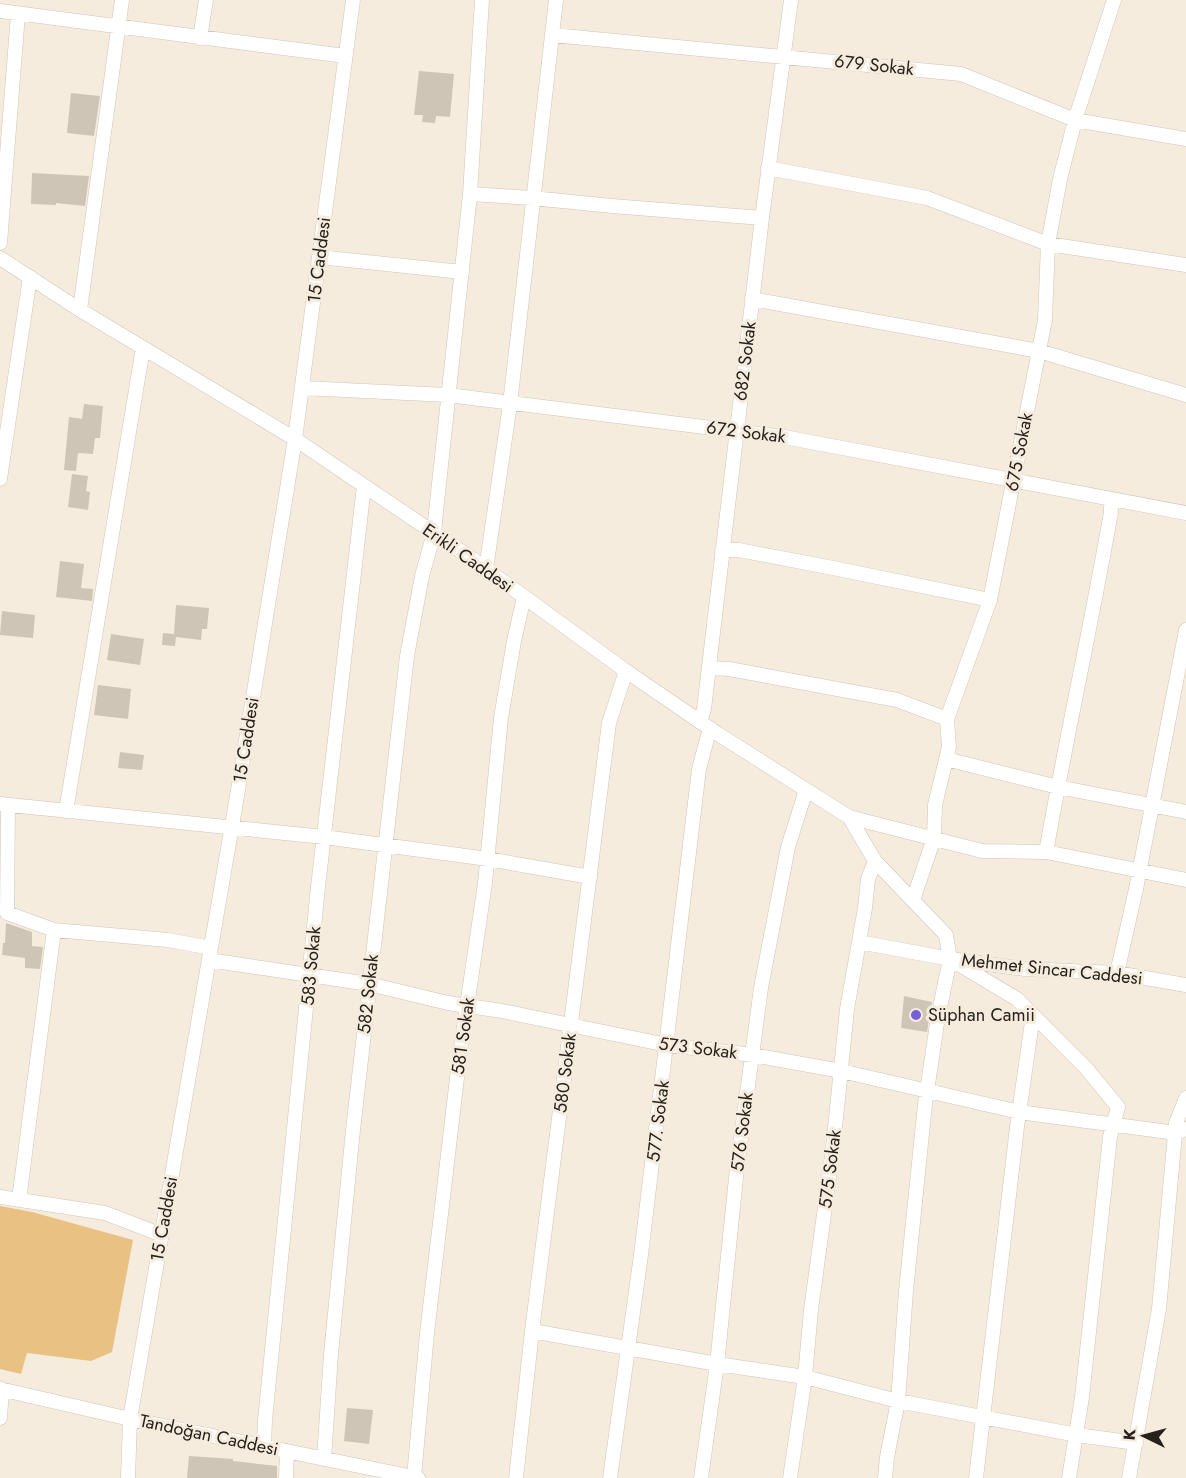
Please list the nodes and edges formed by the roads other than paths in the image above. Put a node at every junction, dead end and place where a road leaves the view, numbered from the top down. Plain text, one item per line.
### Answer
1 (122, 0) edge
2 (206, 0) edge
3 (353, 0) edge
4 (482, 0) edge
5 (556, 0) edge
6 (791, 0) edge
7 (1114, 0) edge
8 (0, 11) edge
9 (18, 14) junction
10 (117, 27) junction
11 (553, 35) junction
12 (201, 38) junction
13 (345, 56) junction
14 (784, 57) junction
15 (1076, 120) junction
16 (1186, 139) edge
17 (768, 168) junction
18 (470, 194) junction
19 (532, 198) junction
20 (762, 218) junction
21 (0, 243) edge
22 (1048, 244) junction
23 (319, 257) junction
24 (0, 258) edge
25 (1186, 265) edge
26 (462, 272) junction
27 (30, 277) junction
28 (752, 299) junction
29 (80, 310) junction
30 (143, 348) junction
31 (1039, 351) junction
32 (302, 388) junction
33 (448, 395) junction
34 (1186, 395) edge
35 (510, 404) junction
36 (737, 432) junction
37 (296, 439) junction
38 (0, 480) edge
39 (1014, 480) junction
40 (364, 486) junction
41 (1110, 499) junction
42 (1186, 513) edge
43 (434, 533) junction
44 (722, 550) junction
45 (486, 569) junction
46 (525, 597) junction
47 (990, 600) junction
48 (1186, 630) edge
49 (709, 668) junction
50 (626, 671) junction
51 (947, 719) junction
52 (705, 725) junction
53 (946, 759) junction
54 (1058, 787) junction
55 (806, 790) junction
56 (1152, 804) junction
57 (4, 805) edge
58 (66, 811) junction
59 (1186, 812) edge
60 (849, 817) junction
61 (231, 827) junction
62 (324, 837) junction
63 (933, 838) junction
64 (385, 844) junction
65 (1046, 852) junction
66 (488, 859) junction
67 (875, 861) junction
68 (1139, 871) junction
69 (590, 877) junction
70 (1186, 880) edge
71 (913, 900) junction
72 (54, 930) junction
73 (859, 942) junction
74 (210, 954) junction
75 (950, 959) junction
76 (1117, 973) junction
77 (310, 975) junction
78 (369, 984) junction
79 (1186, 985) edge
80 (467, 1007) junction
81 (1033, 1015) junction
82 (570, 1026) junction
83 (667, 1046) junction
84 (753, 1055) junction
85 (841, 1071) junction
86 (926, 1092) junction
87 (1186, 1098) edge
88 (1019, 1112) junction
89 (1114, 1125) junction
90 (1181, 1131) edge
91 (0, 1197) edge
92 (19, 1200) junction
93 (162, 1235) junction
94 (532, 1331) junction
95 (628, 1347) junction
96 (717, 1364) junction
97 (805, 1377) junction
98 (1, 1389) edge
99 (898, 1401) junction
100 (983, 1416) junction
101 (0, 1418) edge
102 (130, 1419) junction
103 (1077, 1436) junction
104 (1136, 1443) junction
105 (264, 1446) junction
106 (287, 1451) junction
107 (324, 1459) junction
108 (396, 1476) edge
109 (128, 1478) edge
110 (286, 1478) edge
111 (416, 1478) edge
112 (516, 1478) edge
113 (610, 1478) edge
114 (701, 1478) edge
115 (790, 1478) edge
116 (885, 1478) edge
117 (976, 1478) edge
118 (1069, 1478) edge
119 (1129, 1478) edge

1 - 10 street
2 - 12 street
3 - 13 street, 15 Caddesi
4 - 18 street, 582 Sokak
5 - 11 street
6 - 14 street, 682 Sokak
7 - 15 street, 675 Sokak
8 - 9 street
9 - 10 street
9 - 21 street
10 - 12 street
10 - 29 street
11 - 14 street, 679 Sokak
11 - 19 street
12 - 13 street
13 - 23 street, 15 Caddesi
14 - 15 street, 679 Sokak
14 - 17 street, 682 Sokak
15 - 16 street, 679 Sokak
15 - 22 street, 675 Sokak
17 - 20 street, 682 Sokak
17 - 22 street
18 - 19 street
18 - 26 street, 582 Sokak
19 - 20 street
19 - 35 street
20 - 28 street, 682 Sokak
22 - 25 street
22 - 31 street, 675 Sokak
23 - 26 street
23 - 32 street, 15 Caddesi
24 - 27 street, Erikli Caddesi
26 - 33 street, 582 Sokak
27 - 29 street, Erikli Caddesi
27 - 38 street
28 - 31 street
28 - 36 street, 682 Sokak
29 - 30 street, Erikli Caddesi
30 - 37 street, Erikli Caddesi
30 - 58 street
31 - 34 street
31 - 39 street, 675 Sokak
32 - 33 street, 672 Sokak
32 - 37 street, 15 Caddesi
33 - 35 street, 672 Sokak
33 - 43 street, 582 Sokak
35 - 36 street, 672 Sokak
35 - 45 street
36 - 39 street, 672 Sokak
36 - 44 street, 682 Sokak
37 - 40 street, Erikli Caddesi
37 - 61 street, 15 Caddesi
39 - 41 street, 672 Sokak
39 - 47 street, 675 Sokak
40 - 43 street, Erikli Caddesi
40 - 62 street, 583 Sokak
41 - 42 street, 672 Sokak
41 - 54 street
43 - 45 street, Erikli Caddesi
43 - 64 street, 582 Sokak
44 - 47 street
44 - 49 street, 682 Sokak
45 - 46 street, Erikli Caddesi
46 - 50 street, Erikli Caddesi
46 - 66 street, 581 Sokak
47 - 51 street, 675 Sokak
48 - 56 street
49 - 51 street
49 - 52 street, 682 Sokak
50 - 52 street, Erikli Caddesi
50 - 69 street, 580 Sokak
51 - 53 street, 675 Sokak
52 - 55 street, Erikli Caddesi
52 - 83 street, 577. Sokak
53 - 54 street
53 - 63 street, 675 Sokak
54 - 56 street
54 - 65 street
55 - 60 street, Erikli Caddesi
55 - 84 street, 576 Sokak
56 - 59 street
56 - 68 street
57 - 58 street
57 - 72 street, 573 Sokak
58 - 61 street
60 - 63 street
60 - 67 street, Mehmet Sincar Caddesi
61 - 62 street
61 - 74 street, 15 Caddesi
62 - 64 street
62 - 77 street, 583 Sokak
63 - 65 street
63 - 71 street, 675 Sokak
64 - 66 street
64 - 78 street, 582 Sokak
65 - 68 street
66 - 69 street
66 - 80 street, 581 Sokak
67 - 71 street, Mehmet Sincar Caddesi
67 - 73 street, 575 Sokak
68 - 70 street
68 - 76 street
69 - 82 street, 580 Sokak
71 - 75 street, Mehmet Sincar Caddesi
72 - 74 street, 573 Sokak
72 - 92 street
73 - 75 street
73 - 85 street, 575 Sokak
74 - 77 street, 573 Sokak
74 - 93 street, 15 Caddesi
75 - 76 street, Mehmet Sincar Caddesi
75 - 81 street
75 - 86 street
76 - 79 street, Mehmet Sincar Caddesi
77 - 78 street, 573 Sokak
77 - 105 street, 583 Sokak
78 - 80 street, 573 Sokak
78 - 107 street, 582 Sokak
80 - 82 street, 573 Sokak
80 - 111 street, 581 Sokak
81 - 88 street
81 - 89 street
82 - 83 street, 573 Sokak
82 - 94 street, 580 Sokak
83 - 84 street, 573 Sokak
83 - 95 street, 577. Sokak
84 - 85 street, 573 Sokak
84 - 96 street, 576 Sokak
85 - 86 street, 573 Sokak
85 - 97 street, 575 Sokak
86 - 88 street, 573 Sokak
86 - 99 street
87 - 90 street
88 - 89 street, 573 Sokak
88 - 100 street
89 - 90 street, 573 Sokak
89 - 103 street
90 - 104 street
91 - 92 street
92 - 93 street
93 - 102 street, 15 Caddesi
94 - 95 street
94 - 112 street, 580 Sokak
95 - 96 street
95 - 113 street, 577. Sokak
96 - 97 street
96 - 114 street, 576 Sokak
97 - 99 street
97 - 115 street, 575 Sokak
98 - 101 street
98 - 102 street, Tandoğan Caddesi
99 - 100 street
99 - 116 street
100 - 103 street
100 - 117 street
102 - 105 street, Tandoğan Caddesi
102 - 109 street, 15 Caddesi
103 - 104 street
103 - 118 street
104 - 119 street
105 - 106 street, Tandoğan Caddesi
106 - 107 street, Tandoğan Caddesi
106 - 110 street
107 - 108 street, Tandoğan Caddesi
108 - 111 street, Tandoğan Caddesi

